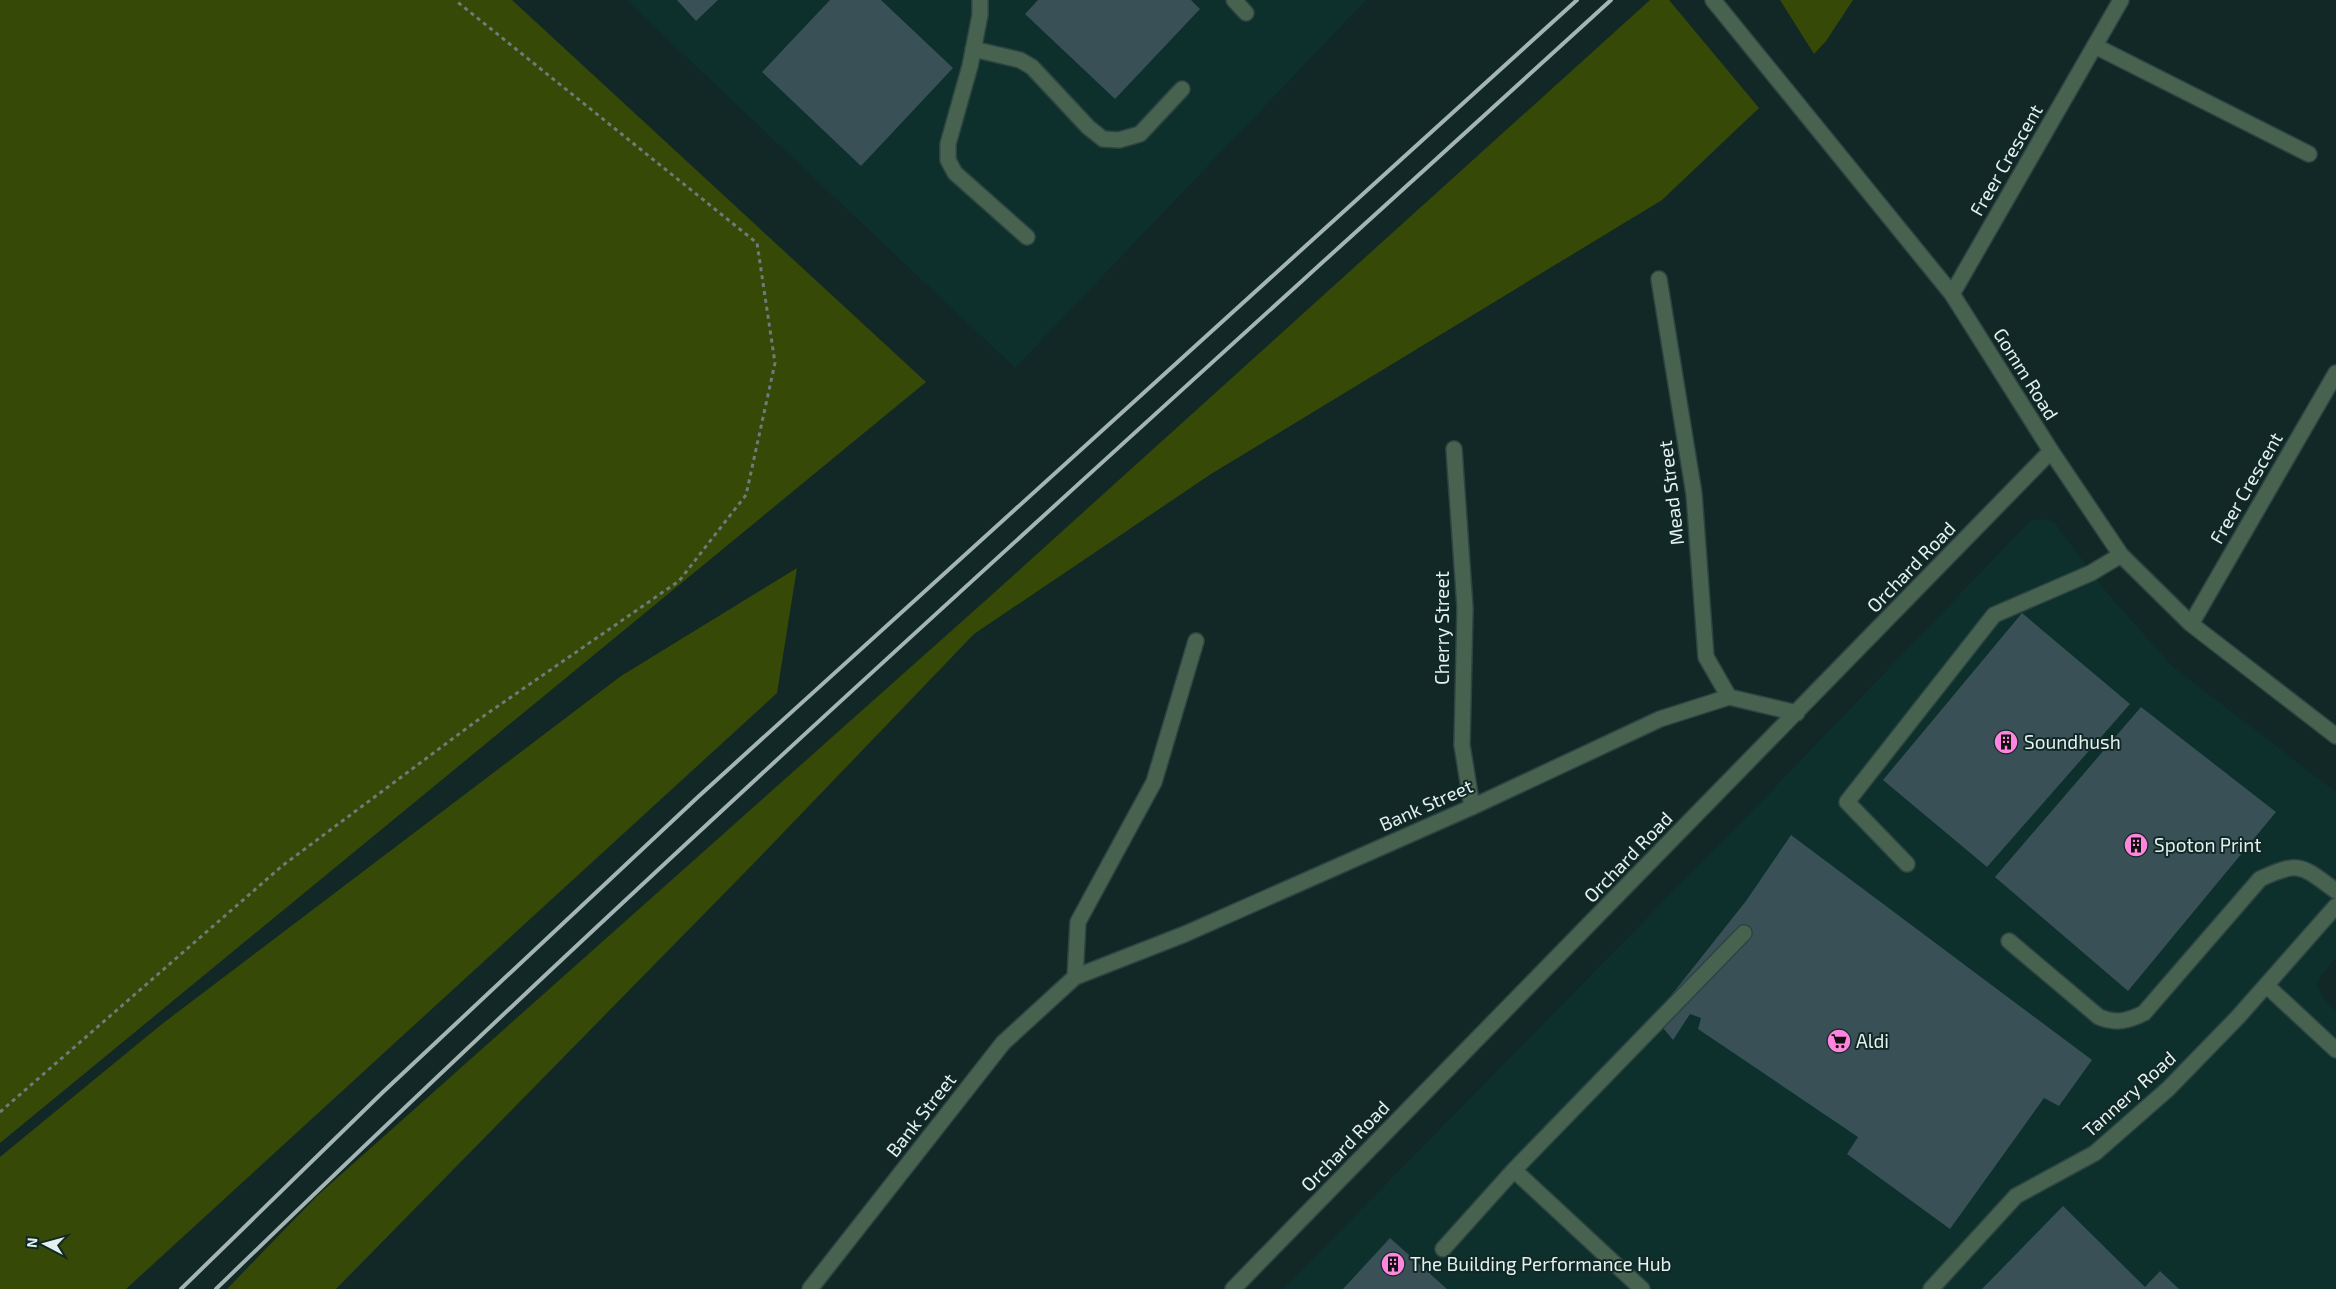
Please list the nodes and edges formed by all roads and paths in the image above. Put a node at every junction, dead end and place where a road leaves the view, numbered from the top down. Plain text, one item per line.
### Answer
1 (455, 0) edge
2 (980, 0) edge
3 (1234, 0) edge
4 (1713, 0) edge
5 (2121, 0) edge
6 (1246, 13) dead end
7 (2095, 46) junction
8 (973, 49) junction
9 (1182, 88) dead end
10 (2309, 154) dead end
11 (1027, 237) dead end
12 (1659, 279) dead end
13 (1952, 294) junction
14 (2336, 373) edge
15 (1454, 449) dead end
16 (2051, 451) junction
17 (2122, 555) junction
18 (2192, 624) junction
19 (1196, 641) dead end
20 (1728, 697) junction
21 (1797, 713) junction
22 (2336, 736) edge
23 (1472, 807) junction
24 (1907, 864) dead end
25 (2336, 891) edge
26 (2336, 906) edge
27 (1744, 933) dead end
28 (2009, 941) dead end
29 (1075, 977) junction
30 (2266, 985) junction
31 (2336, 1050) edge
32 (0, 1112) edge
33 (1514, 1170) junction
34 (1443, 1249) dead end
35 (810, 1289) edge
36 (1233, 1289) edge
37 (1642, 1289) edge
38 (1931, 1289) edge

1 - 32 path
2 - 8 street
3 - 6 street
4 - 13 street, Gomm Road
5 - 7 street, Freer Crescent
7 - 10 street
7 - 13 street, Freer Crescent
8 - 9 street
8 - 11 street
12 - 20 street, Mead Street
13 - 16 street, Gomm Road
14 - 18 street, Freer Crescent
15 - 23 street, Cherry Street
16 - 17 street, Gomm Road
16 - 21 street, Orchard Road
17 - 18 street, Gomm Road
17 - 24 street
18 - 22 street, Gomm Road
19 - 29 street
20 - 21 street
20 - 23 street, Bank Street
21 - 36 street, Orchard Road
23 - 29 street, Bank Street
25 - 28 street
26 - 30 street, Tannery Road
27 - 33 street
29 - 35 street, Bank Street
30 - 31 street
30 - 38 street, Tannery Road
33 - 34 street
33 - 37 street

